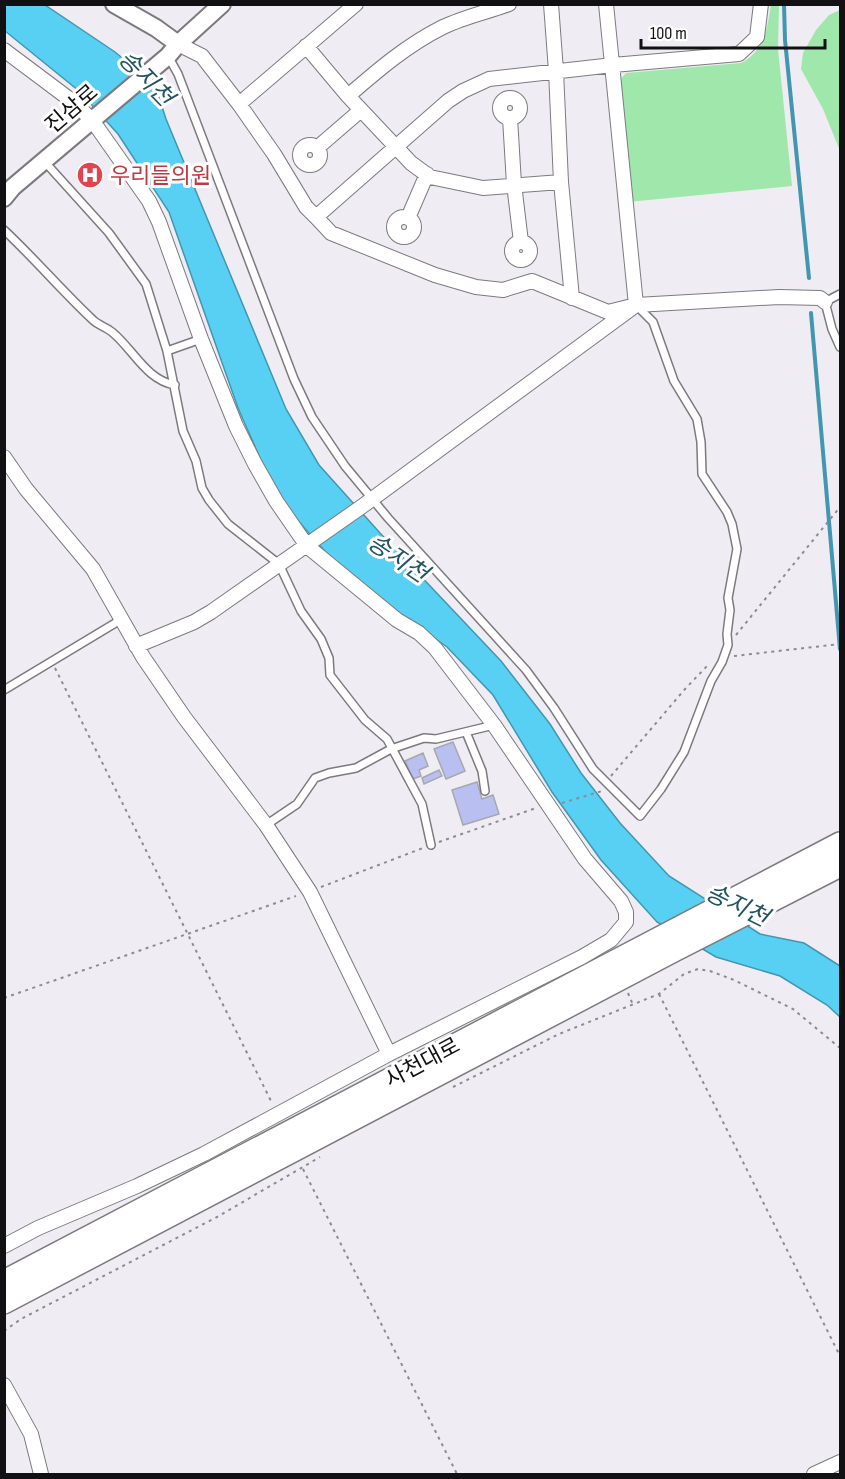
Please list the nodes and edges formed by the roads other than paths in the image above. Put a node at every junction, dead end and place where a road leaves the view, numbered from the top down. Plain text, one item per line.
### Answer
1 (114, 4) edge
2 (222, 4) edge
3 (356, 4) edge
4 (509, 4) edge
5 (551, 4) edge
6 (606, 4) edge
7 (761, 4) edge
8 (306, 46) junction
9 (4, 50) edge
10 (167, 54) junction
11 (613, 65) junction
12 (556, 71) junction
13 (348, 96) junction
14 (239, 104) junction
15 (361, 110) junction
16 (93, 118) junction
17 (510, 118) dead end
18 (317, 147) dead end
19 (396, 147) junction
20 (44, 161) junction
21 (427, 174) junction
22 (561, 182) junction
23 (514, 184) junction
24 (4, 198) edge
25 (316, 218) junction
26 (408, 218) dead end
27 (4, 230) edge
28 (521, 242) dead end
29 (840, 294) edge
30 (572, 298) junction
31 (822, 300) junction
32 (636, 305) junction
33 (201, 339) junction
34 (840, 347) edge
35 (167, 351) junction
36 (175, 385) junction
37 (4, 457) edge
38 (368, 502) junction
39 (309, 544) junction
40 (279, 564) junction
41 (122, 619) junction
42 (136, 646) junction
43 (4, 690) edge
44 (494, 725) junction
45 (466, 732) junction
46 (391, 749) junction
47 (485, 791) dead end
48 (266, 825) junction
49 (840, 843) edge
50 (431, 845) dead end
51 (840, 866) edge
52 (755, 899) junction
53 (389, 1054) junction
54 (4, 1246) edge
55 (50, 1269) junction
56 (4, 1273) edge
57 (4, 1281) edge
58 (4, 1303) edge
59 (4, 1312) edge
60 (4, 1385) edge
61 (840, 1462) edge
62 (41, 1474) edge
63 (814, 1474) edge

1 - 10 street
2 - 10 street, 진삼로
3 - 8 street
4 - 13 street
5 - 12 street
6 - 11 street
7 - 11 street
8 - 13 street
8 - 14 street
9 - 16 street
10 - 14 street
10 - 16 street, 진삼로
10 - 38 lane
11 - 12 street
11 - 32 street
12 - 19 street
12 - 22 street
13 - 15 street
14 - 25 street
15 - 18 street
15 - 19 street
16 - 20 street, 진삼로
16 - 33 street
17 - 23 street
19 - 21 street
19 - 25 street
20 - 24 street, 진삼로
20 - 35 lane
21 - 23 street
21 - 26 street
22 - 23 street
22 - 30 street
23 - 28 street
25 - 30 street
27 - 36 lane
29 - 31 lane
30 - 32 street
31 - 32 street
31 - 34 lane
32 - 38 street
32 - 38 lane
33 - 35 lane
33 - 39 street
35 - 36 lane
36 - 40 lane
37 - 41 street
38 - 39 street
39 - 40 street
39 - 44 street
40 - 42 street
40 - 46 lane
41 - 42 street
41 - 43 lane
42 - 48 street
44 - 45 lane
44 - 53 street
45 - 46 lane
45 - 47 lane
46 - 48 lane
46 - 50 lane
48 - 53 street
49 - 52 main road, 사천대로
51 - 52 main road, 사천대로
52 - 55 main road, 사천대로
53 - 54 street
55 - 56 main road
55 - 57 main road, 사천대로
55 - 58 main road, 사천대로
55 - 59 main road
60 - 62 street
61 - 63 street

